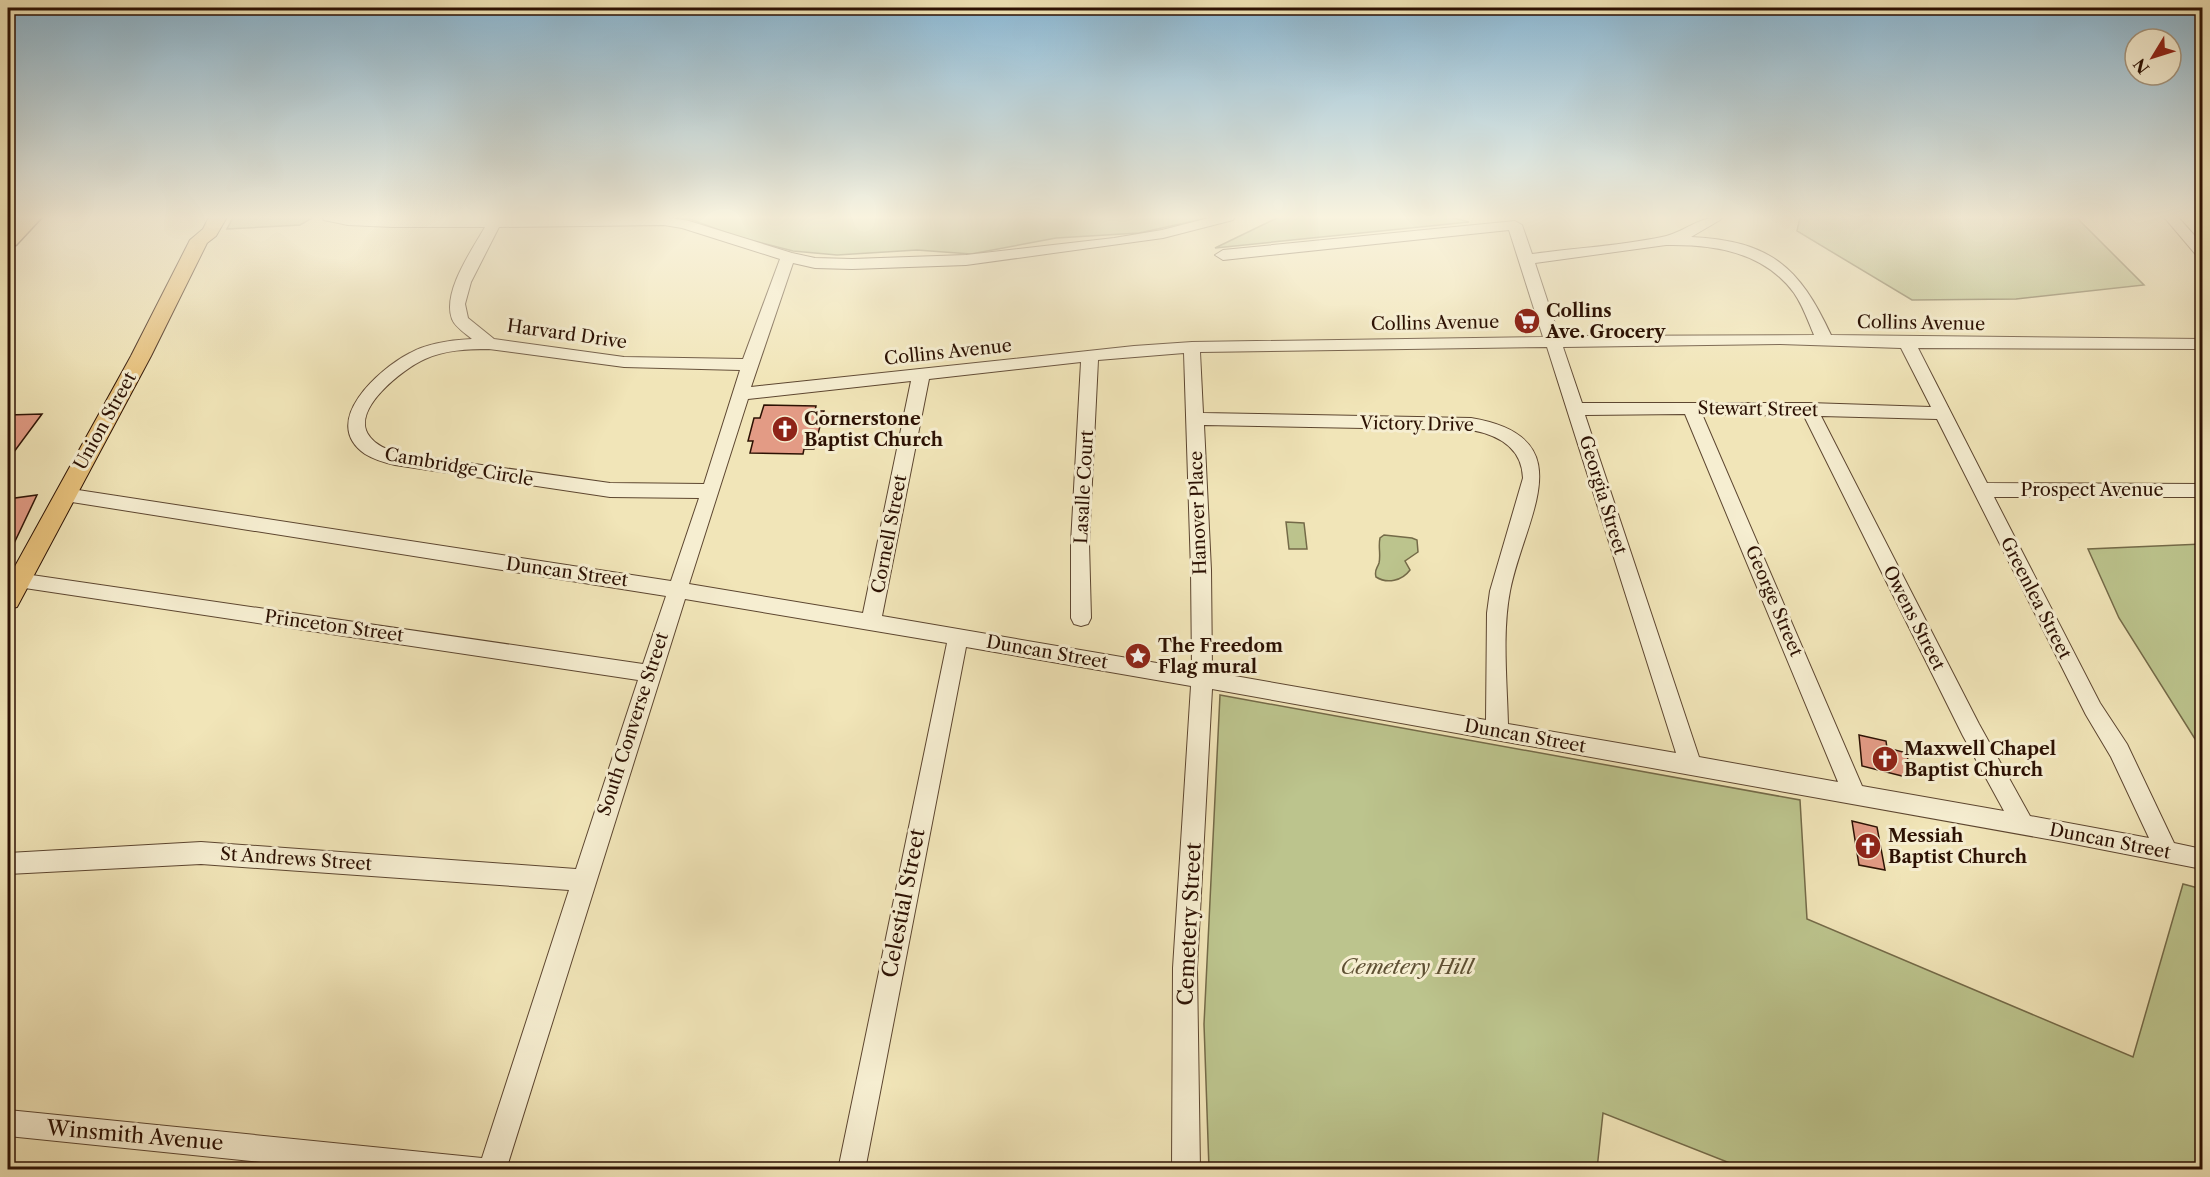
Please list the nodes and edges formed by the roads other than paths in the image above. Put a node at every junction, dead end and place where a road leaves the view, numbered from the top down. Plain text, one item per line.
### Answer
1 (183, 272) edge
2 (470, 272) edge
3 (777, 272) edge
4 (782, 272) edge
5 (788, 272) edge
6 (1532, 272) edge
7 (1782, 272) edge
8 (779, 279) junction
9 (460, 320) junction
10 (1825, 340) junction
11 (1554, 341) junction
12 (1907, 343) junction
13 (489, 344) junction
14 (2202, 344) edge
15 (444, 347) junction
16 (1192, 347) junction
17 (1090, 356) junction
18 (749, 365) junction
19 (921, 375) junction
20 (742, 394) junction
21 (1691, 408) junction
22 (1576, 409) junction
23 (1809, 409) junction
24 (1941, 413) junction
25 (1195, 419) junction
26 (1981, 490) junction
27 (2202, 490) edge
28 (710, 491) junction
29 (65, 495) junction
30 (18, 580) junction
31 (676, 588) junction
32 (8, 600) edge
33 (1081, 618) dead end
34 (871, 622) junction
35 (958, 637) junction
36 (649, 673) junction
37 (1202, 679) junction
38 (1497, 731) junction
39 (1691, 765) junction
40 (1855, 795) junction
41 (2022, 825) junction
42 (2167, 852) junction
43 (2202, 859) edge
44 (8, 864) edge
45 (584, 880) junction
46 (8, 1123) edge
47 (478, 1170) edge
48 (492, 1170) edge
49 (851, 1170) edge
50 (1186, 1170) edge

1 - 29 main road, Union Street
2 - 9 street
3 - 8 street
4 - 8 street, South Converse Street
5 - 8 street
6 - 11 street, Georgia Street
7 - 10 street
8 - 18 street, South Converse Street
9 - 13 street, Harvard Drive
9 - 15 street
10 - 11 street, Collins Avenue
10 - 12 street, Collins Avenue
11 - 16 street, Collins Avenue
11 - 22 street, Georgia Street
12 - 14 street, Collins Avenue
12 - 24 street, Greenlea Street
13 - 15 street, Cambridge Circle
13 - 18 street, Harvard Drive
15 - 28 street, Cambridge Circle
16 - 17 street, Collins Avenue
16 - 25 street, Hanover Place
17 - 19 street, Collins Avenue
17 - 33 street, Lasalle Court
18 - 20 street, South Converse Street
19 - 20 street, Collins Avenue
19 - 34 street, Cornell Street
20 - 28 street, South Converse Street
21 - 22 street, Stewart Street
21 - 23 street, Stewart Street
21 - 40 street, George Street
22 - 39 street, Georgia Street
23 - 24 street, Stewart Street
23 - 41 street, Owens Street
24 - 26 street, Greenlea Street
25 - 37 street, Hanover Place
25 - 38 street, Victory Drive
26 - 27 street, Prospect Avenue
26 - 42 street, Greenlea Street
28 - 31 street, South Converse Street
29 - 30 main road, Union Street
29 - 31 street, Duncan Street
30 - 32 main road, Union Street
30 - 36 street, Princeton Street
31 - 34 street, Duncan Street
31 - 36 street, South Converse Street
34 - 35 street, Duncan Street
35 - 37 street, Duncan Street
35 - 49 street, Celestial Street
36 - 45 street, South Converse Street
37 - 38 street, Duncan Street
37 - 50 street, Cemetery Street
38 - 39 street, Duncan Street
39 - 40 street, Duncan Street
40 - 41 street, Duncan Street
41 - 42 street, Duncan Street
42 - 43 street, Duncan Street
44 - 45 street, St Andrews Street
45 - 48 street, South Converse Street
46 - 47 street, Winsmith Avenue

